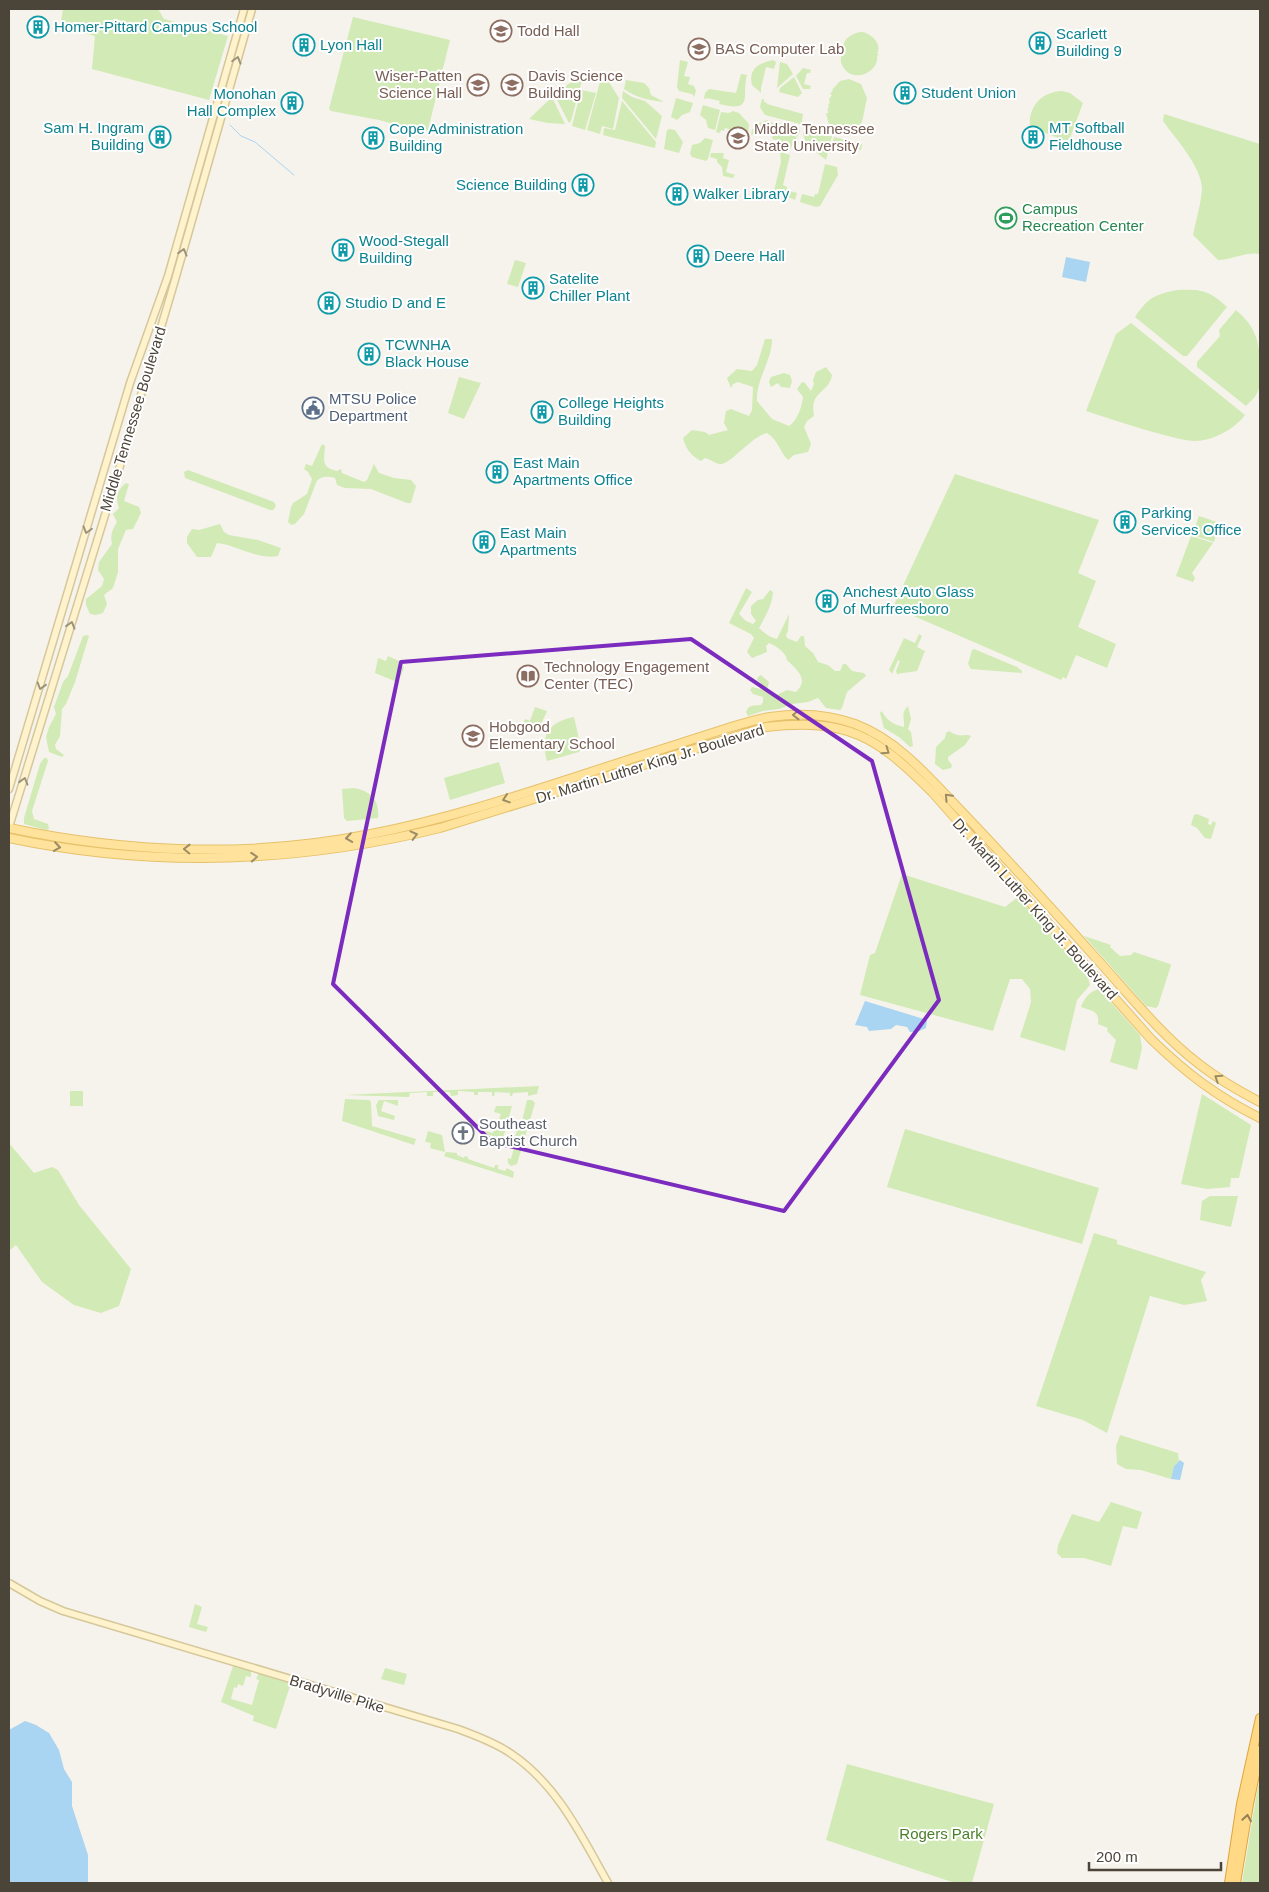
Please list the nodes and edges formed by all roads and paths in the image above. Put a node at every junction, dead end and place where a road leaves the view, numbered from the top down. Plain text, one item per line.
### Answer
1 (244, 9) edge
2 (252, 9) edge
3 (9, 789) edge
4 (9, 828) edge
5 (9, 838) edge
6 (1260, 1102) edge
7 (1260, 1118) edge
8 (9, 1583) edge
9 (1260, 1718) edge
10 (1260, 1750) edge
11 (608, 1883) edge
12 (1228, 1883) edge
13 (1236, 1883) edge

1 -> 3 main road, Middle Tennessee Boulevard
4 -> 2 main road, Middle Tennessee Boulevard
6 -> 4 main road, Dr. Martin Luther King Jr. Boulevard
5 -> 7 main road, Dr. Martin Luther King Jr. Boulevard
8 - 11 main road, Bradyville Pike
9 - 12 highway
13 -> 10 highway

